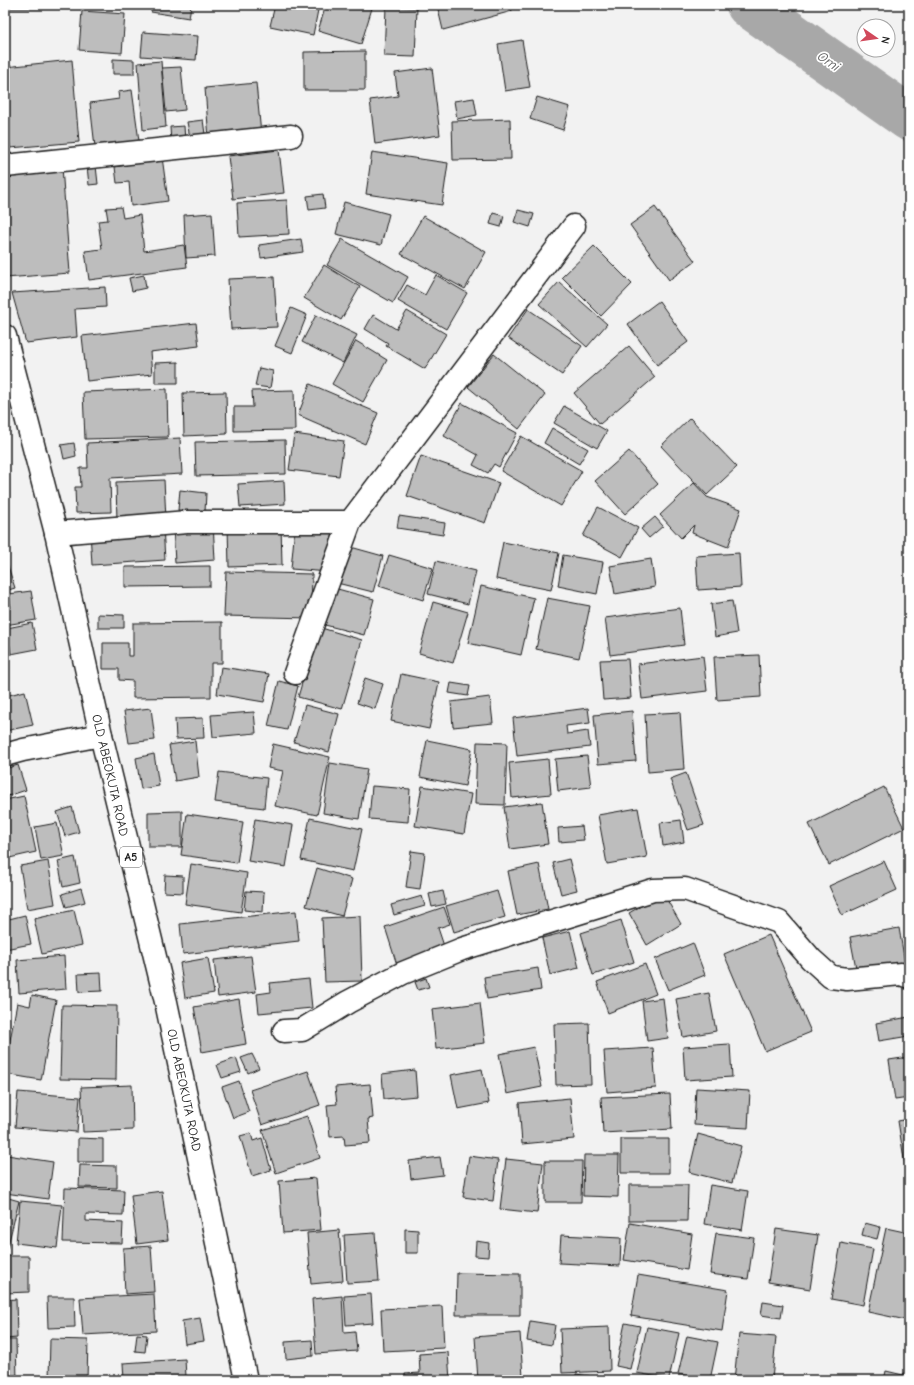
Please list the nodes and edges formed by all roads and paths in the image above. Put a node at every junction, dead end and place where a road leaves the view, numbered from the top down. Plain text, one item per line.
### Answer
1 (291, 136) dead end
2 (5, 166) edge
3 (574, 226) dead end
4 (5, 336) edge
5 (350, 522) junction
6 (56, 533) junction
7 (295, 673) dead end
8 (102, 735) junction
9 (5, 755) edge
10 (909, 977) edge
11 (284, 1031) dead end
12 (246, 1380) edge

1 - 2 main road
3 - 5 main road
4 - 6 main road, OLD ABEOKUTA ROAD / A5
5 - 6 main road
5 - 7 main road
6 - 8 main road, OLD ABEOKUTA ROAD / A5
8 - 9 main road
8 - 12 main road, OLD ABEOKUTA ROAD / A5
10 - 11 main road

